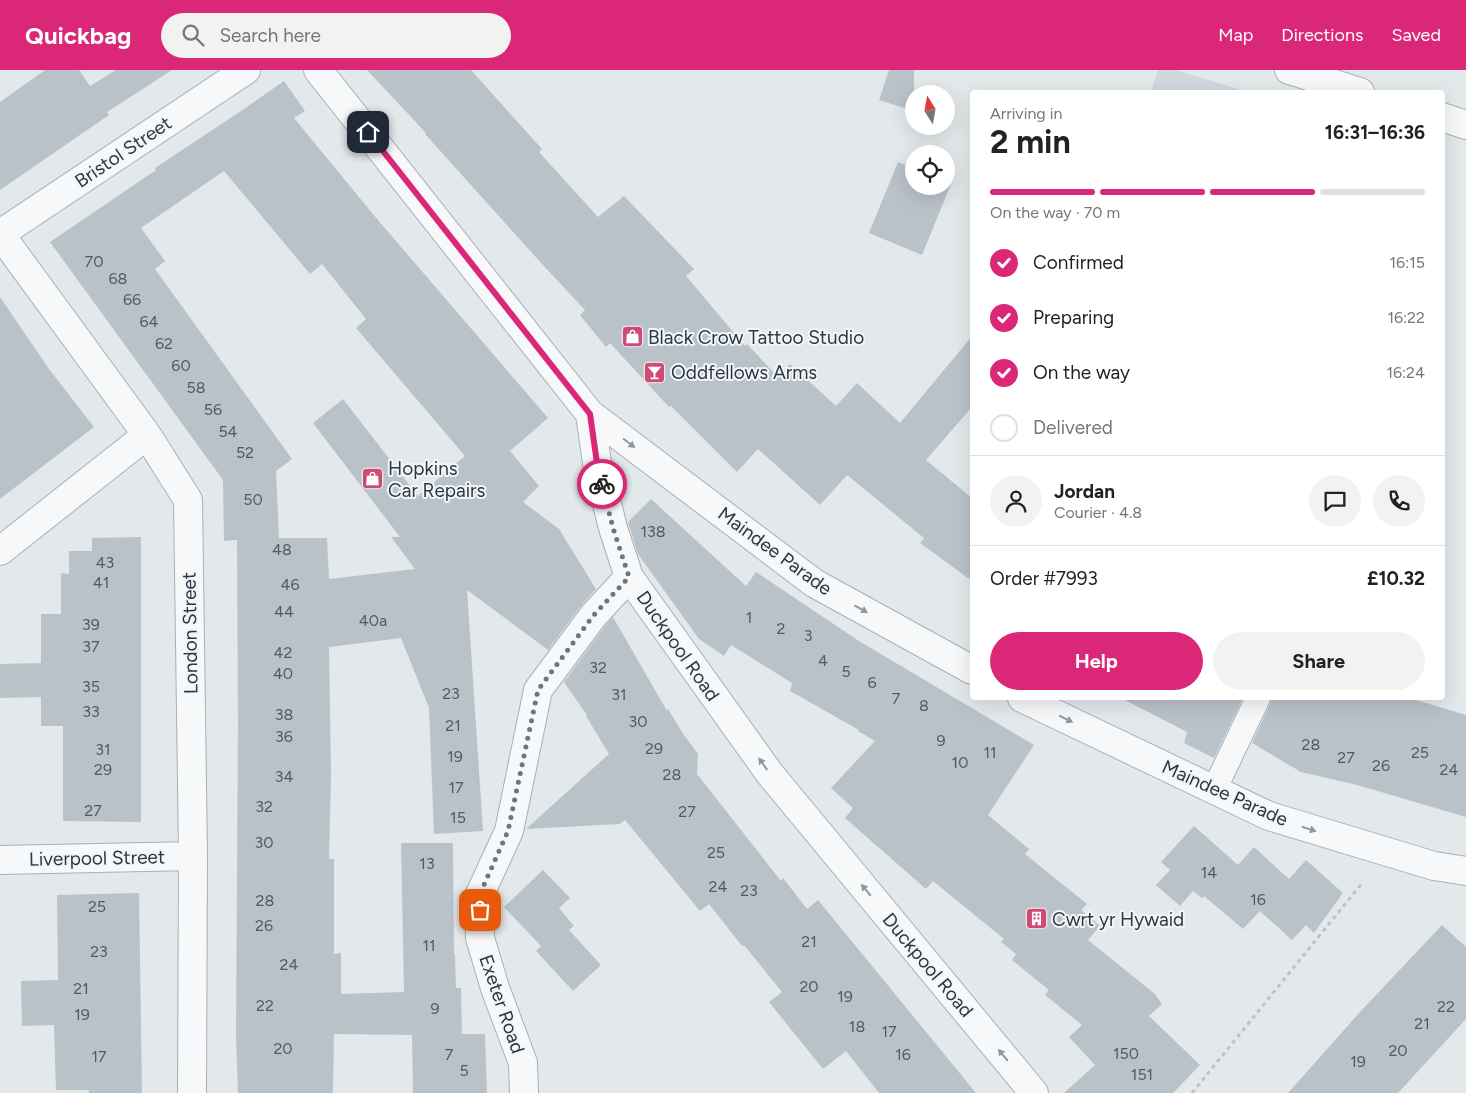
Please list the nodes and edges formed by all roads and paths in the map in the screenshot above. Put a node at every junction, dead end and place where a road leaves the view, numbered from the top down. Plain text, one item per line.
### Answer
1 (246, 70) edge
2 (318, 70) edge
3 (1289, 70) edge
4 (1354, 90) edge
5 (1445, 119) edge
6 (1466, 125) edge
7 (0, 234) edge
8 (590, 414) junction
9 (147, 435) junction
10 (0, 551) edge
11 (629, 577) junction
12 (970, 669) edge
13 (1026, 700) edge
14 (1257, 700) edge
15 (1214, 790) junction
16 (1387, 852) junction
17 (193, 856) junction
18 (0, 860) edge
19 (1466, 871) edge
20 (192, 1093) edge
21 (524, 1093) edge
22 (1034, 1093) edge
23 (1192, 1093) edge

1 - 7 street, Bristol Street
2 - 8 street
3 - 4 street
5 - 6 street
7 - 9 street, London Street
8 - 11 street, Duckpool Road
8 -> 12 street, Maindee Parade
9 - 10 street
9 - 17 street, London Street
11 - 21 street, Exeter Road
22 -> 11 street, Duckpool Road
13 -> 15 street, Maindee Parade
14 - 15 lane
15 -> 16 street, Maindee Parade
16 - 19 street, Maindee Parade
16 - 23 path
17 - 18 street, Liverpool Street
17 - 20 street, London Street

